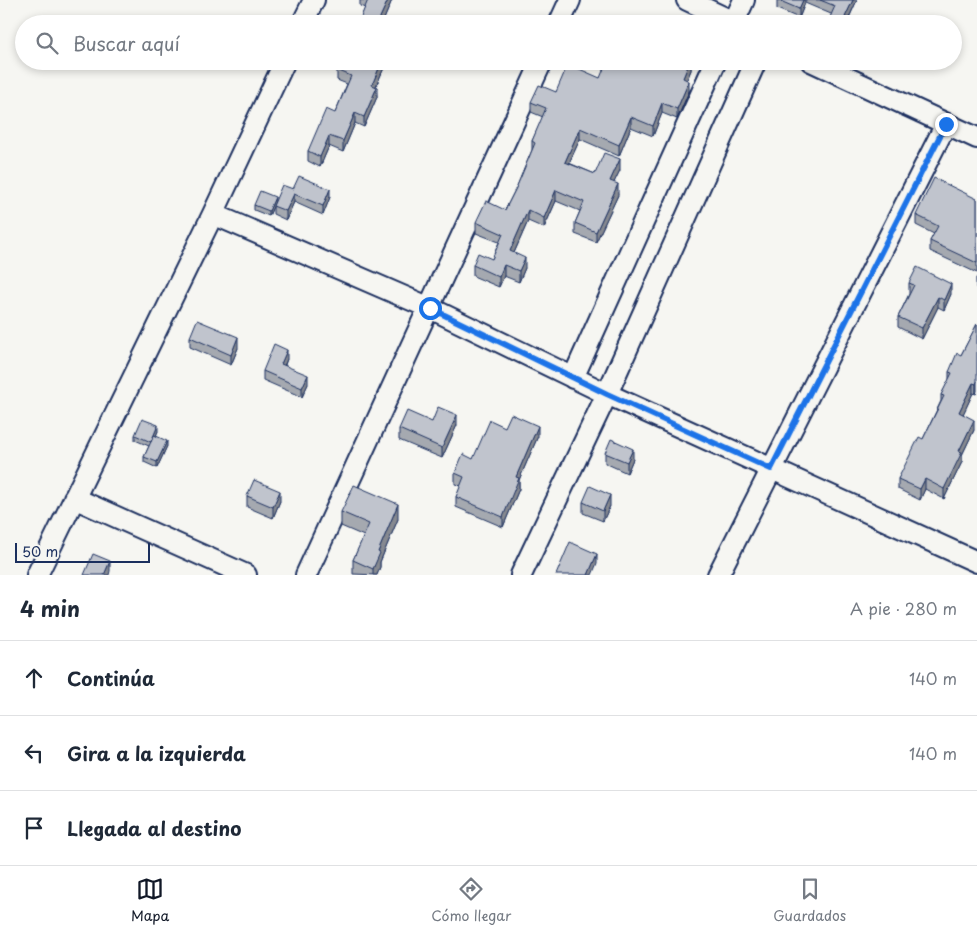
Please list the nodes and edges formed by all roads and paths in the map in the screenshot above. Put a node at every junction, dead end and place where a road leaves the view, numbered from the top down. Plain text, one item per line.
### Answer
1 (314, 0) edge
2 (570, 0) edge
3 (687, 0) edge
4 (744, 0) edge
5 (306, 15) edge
6 (563, 15) edge
7 (718, 15) edge
8 (738, 15) edge
9 (281, 70) edge
10 (538, 70) edge
11 (712, 70) edge
12 (752, 70) edge
13 (830, 70) edge
14 (946, 124) junction
15 (977, 138) edge
16 (213, 214) junction
17 (430, 308) junction
18 (573, 378) junction
19 (607, 394) junction
20 (771, 469) junction
21 (74, 498) junction
22 (973, 561) edge
23 (37, 575) edge
24 (246, 575) edge
25 (306, 575) edge
26 (521, 575) edge
27 (718, 575) edge

1 - 5 street
2 - 6 street
3 - 7 street
4 - 8 street
9 - 16 street
10 - 17 street
11 - 18 street
12 - 19 street
13 - 14 street
14 - 15 street
14 - 20 street
16 - 17 street
16 - 21 street
17 - 18 street
17 - 25 street
18 - 19 street
19 - 20 street
19 - 26 street
20 - 22 street
20 - 27 street
21 - 23 street
21 - 24 street

